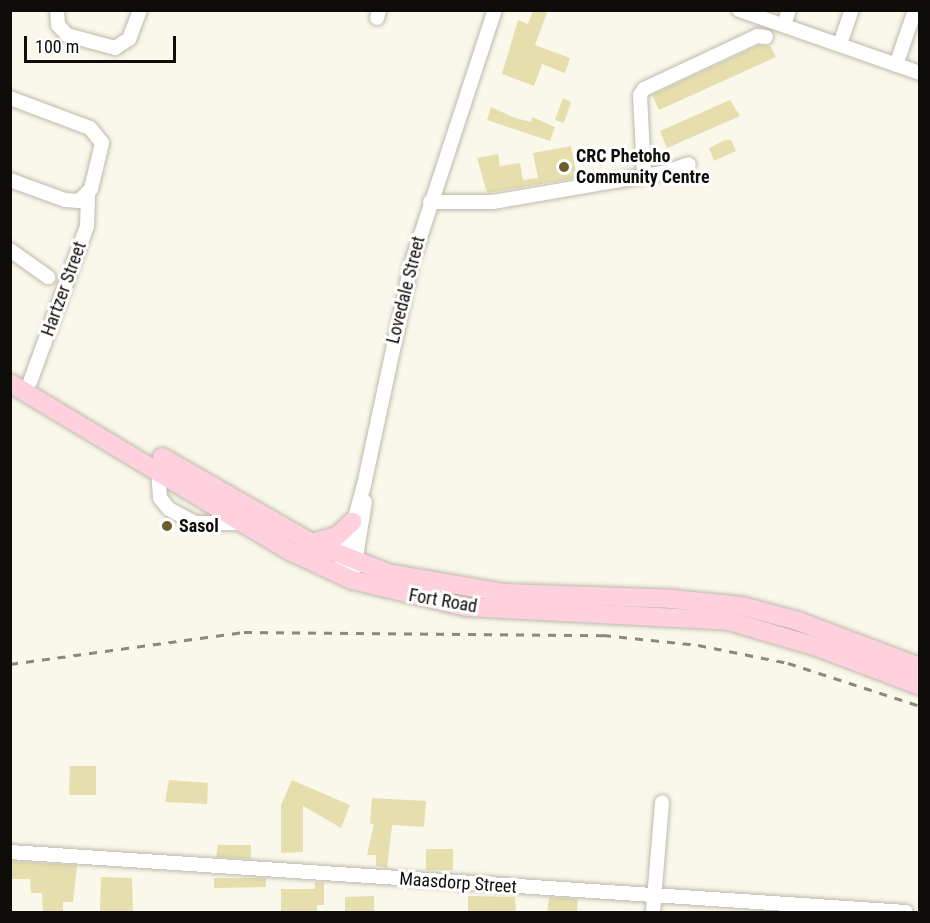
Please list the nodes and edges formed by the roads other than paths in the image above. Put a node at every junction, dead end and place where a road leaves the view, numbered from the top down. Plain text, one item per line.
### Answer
1 (57, 10) edge
2 (140, 10) edge
3 (495, 10) edge
4 (738, 10) edge
5 (789, 10) edge
6 (852, 10) edge
7 (915, 10) edge
8 (784, 25) junction
9 (766, 37) dead end
10 (840, 44) junction
11 (896, 65) junction
12 (920, 73) edge
13 (10, 98) edge
14 (689, 164) dead end
15 (644, 176) junction
16 (10, 180) edge
17 (88, 195) junction
18 (430, 201) junction
19 (10, 250) edge
20 (48, 277) dead end
21 (10, 371) edge
22 (30, 382) junction
23 (10, 383) edge
24 (158, 469) junction
25 (364, 485) junction
26 (352, 522) junction
27 (243, 523) junction
28 (312, 543) junction
29 (348, 568) junction
30 (794, 629) junction
31 (920, 667) edge
32 (920, 686) edge
33 (662, 802) dead end
34 (10, 852) edge
35 (654, 897) junction
36 (653, 912) edge
37 (906, 912) edge

1 - 2 street
3 - 18 street, Lovedale Street
4 - 8 street
5 - 8 street
6 - 10 street
7 - 11 street
8 - 10 street
9 - 15 street
10 - 11 street
11 - 12 street
13 - 17 street, Hartzer Street
14 - 15 street
15 - 18 street
16 - 17 street
17 - 22 street, Hartzer Street
18 - 25 street, Lovedale Street
19 - 20 street, Hartzer Street
21 - 22 main road, Fort Road
22 - 28 main road, Fort Road
23 - 24 main road, Fort Road
24 - 27 main road, Fort Road
24 - 27 street
25 - 26 street, Lovedale Street
25 - 29 street
26 - 28 main road
26 - 29 street, Lovedale Street
27 - 29 main road, Fort Road
28 - 29 main road, Fort Road
29 - 30 main road, Fort Road
30 - 31 main road, Fort Road
30 - 32 main road, Fort Road
33 - 35 street
34 - 35 street, Maasdorp Street
35 - 36 street
35 - 37 street, Maasdorp Street

